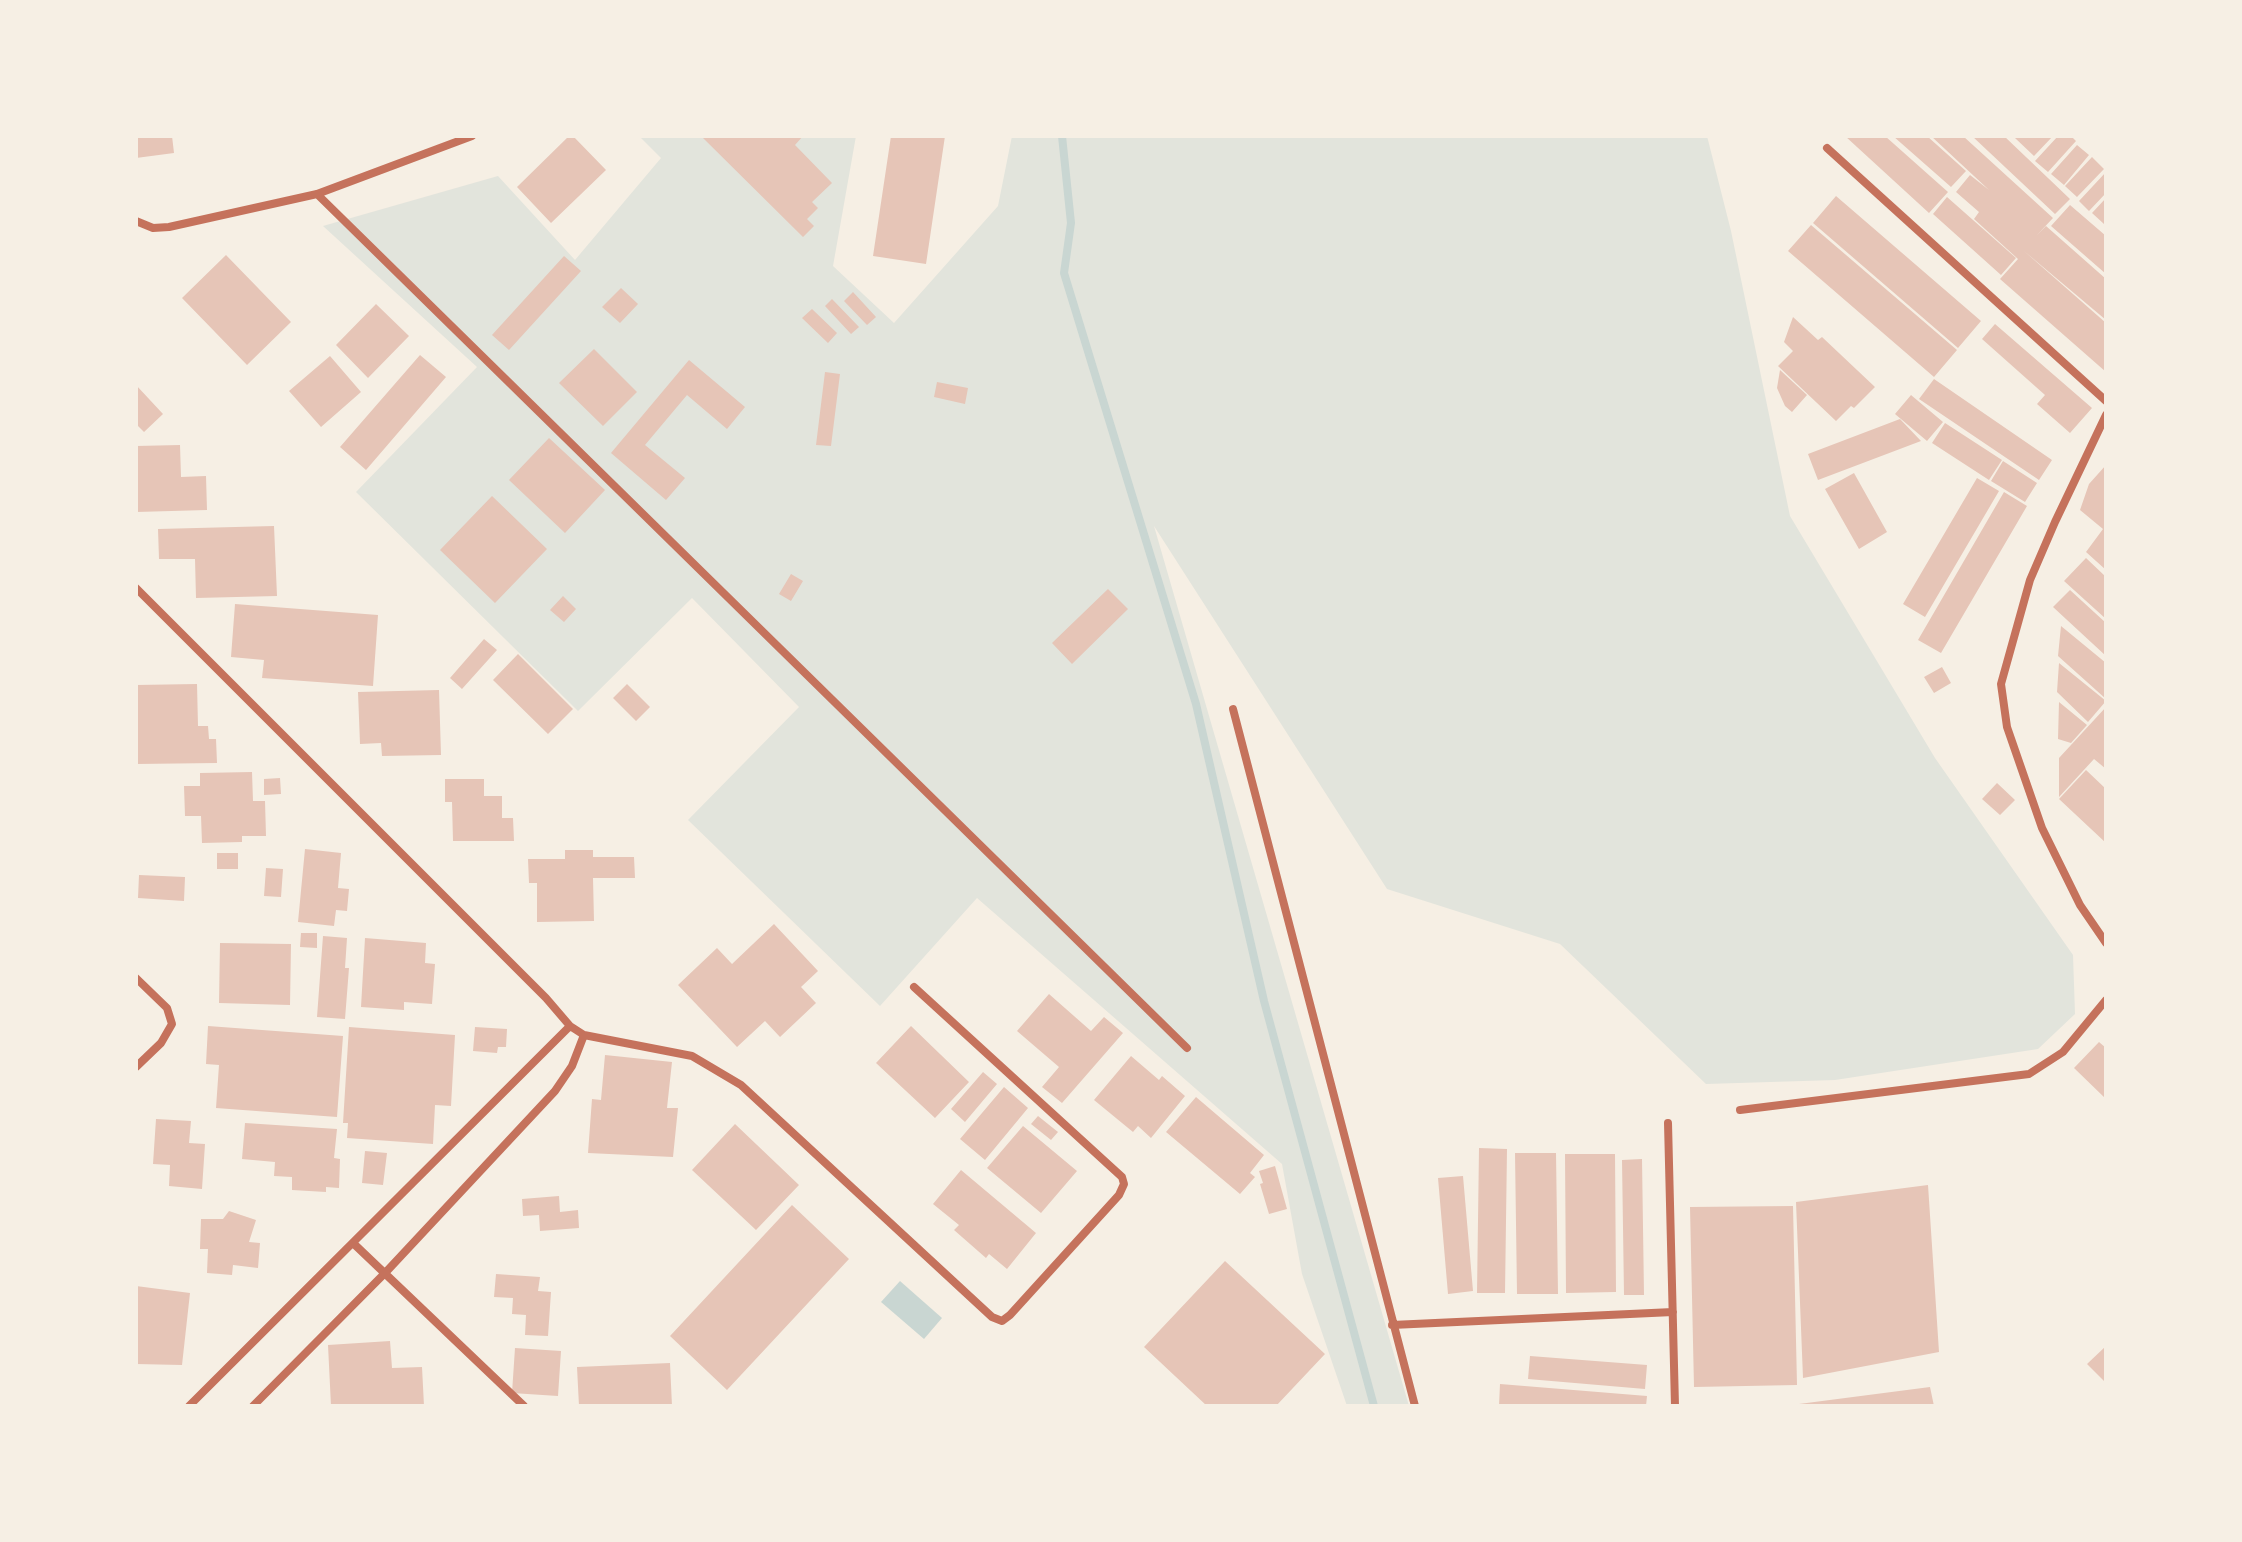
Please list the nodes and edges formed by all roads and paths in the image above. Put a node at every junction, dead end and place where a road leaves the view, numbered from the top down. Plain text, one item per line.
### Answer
1 (472, 136) edge
2 (1827, 148) dead end
3 (317, 194) junction
4 (136, 221) edge
5 (2106, 401) edge
6 (2106, 415) edge
7 (136, 588) edge
8 (1233, 709) dead end
9 (2106, 943) edge
10 (136, 978) edge
11 (914, 987) dead end
12 (2106, 1000) edge
13 (570, 1026) junction
14 (584, 1035) junction
15 (1187, 1048) dead end
16 (136, 1067) edge
17 (1740, 1110) dead end
18 (1668, 1123) dead end
19 (353, 1243) junction
20 (386, 1272) junction
21 (1673, 1312) junction
22 (1392, 1325) junction
23 (189, 1406) edge
24 (253, 1406) edge
25 (524, 1406) edge
26 (1415, 1406) edge
27 (1675, 1406) edge

1 - 3 street
2 - 5 street
3 - 4 street
3 - 15 street
6 - 9 street
7 - 13 street
8 - 22 street
10 - 16 street
11 - 14 street
12 - 17 street
13 - 14 street
13 - 19 street
14 - 20 street
18 - 21 street
19 - 20 street
19 - 23 street
20 - 24 street
20 - 25 street
21 - 22 street
21 - 27 street
22 - 26 street

